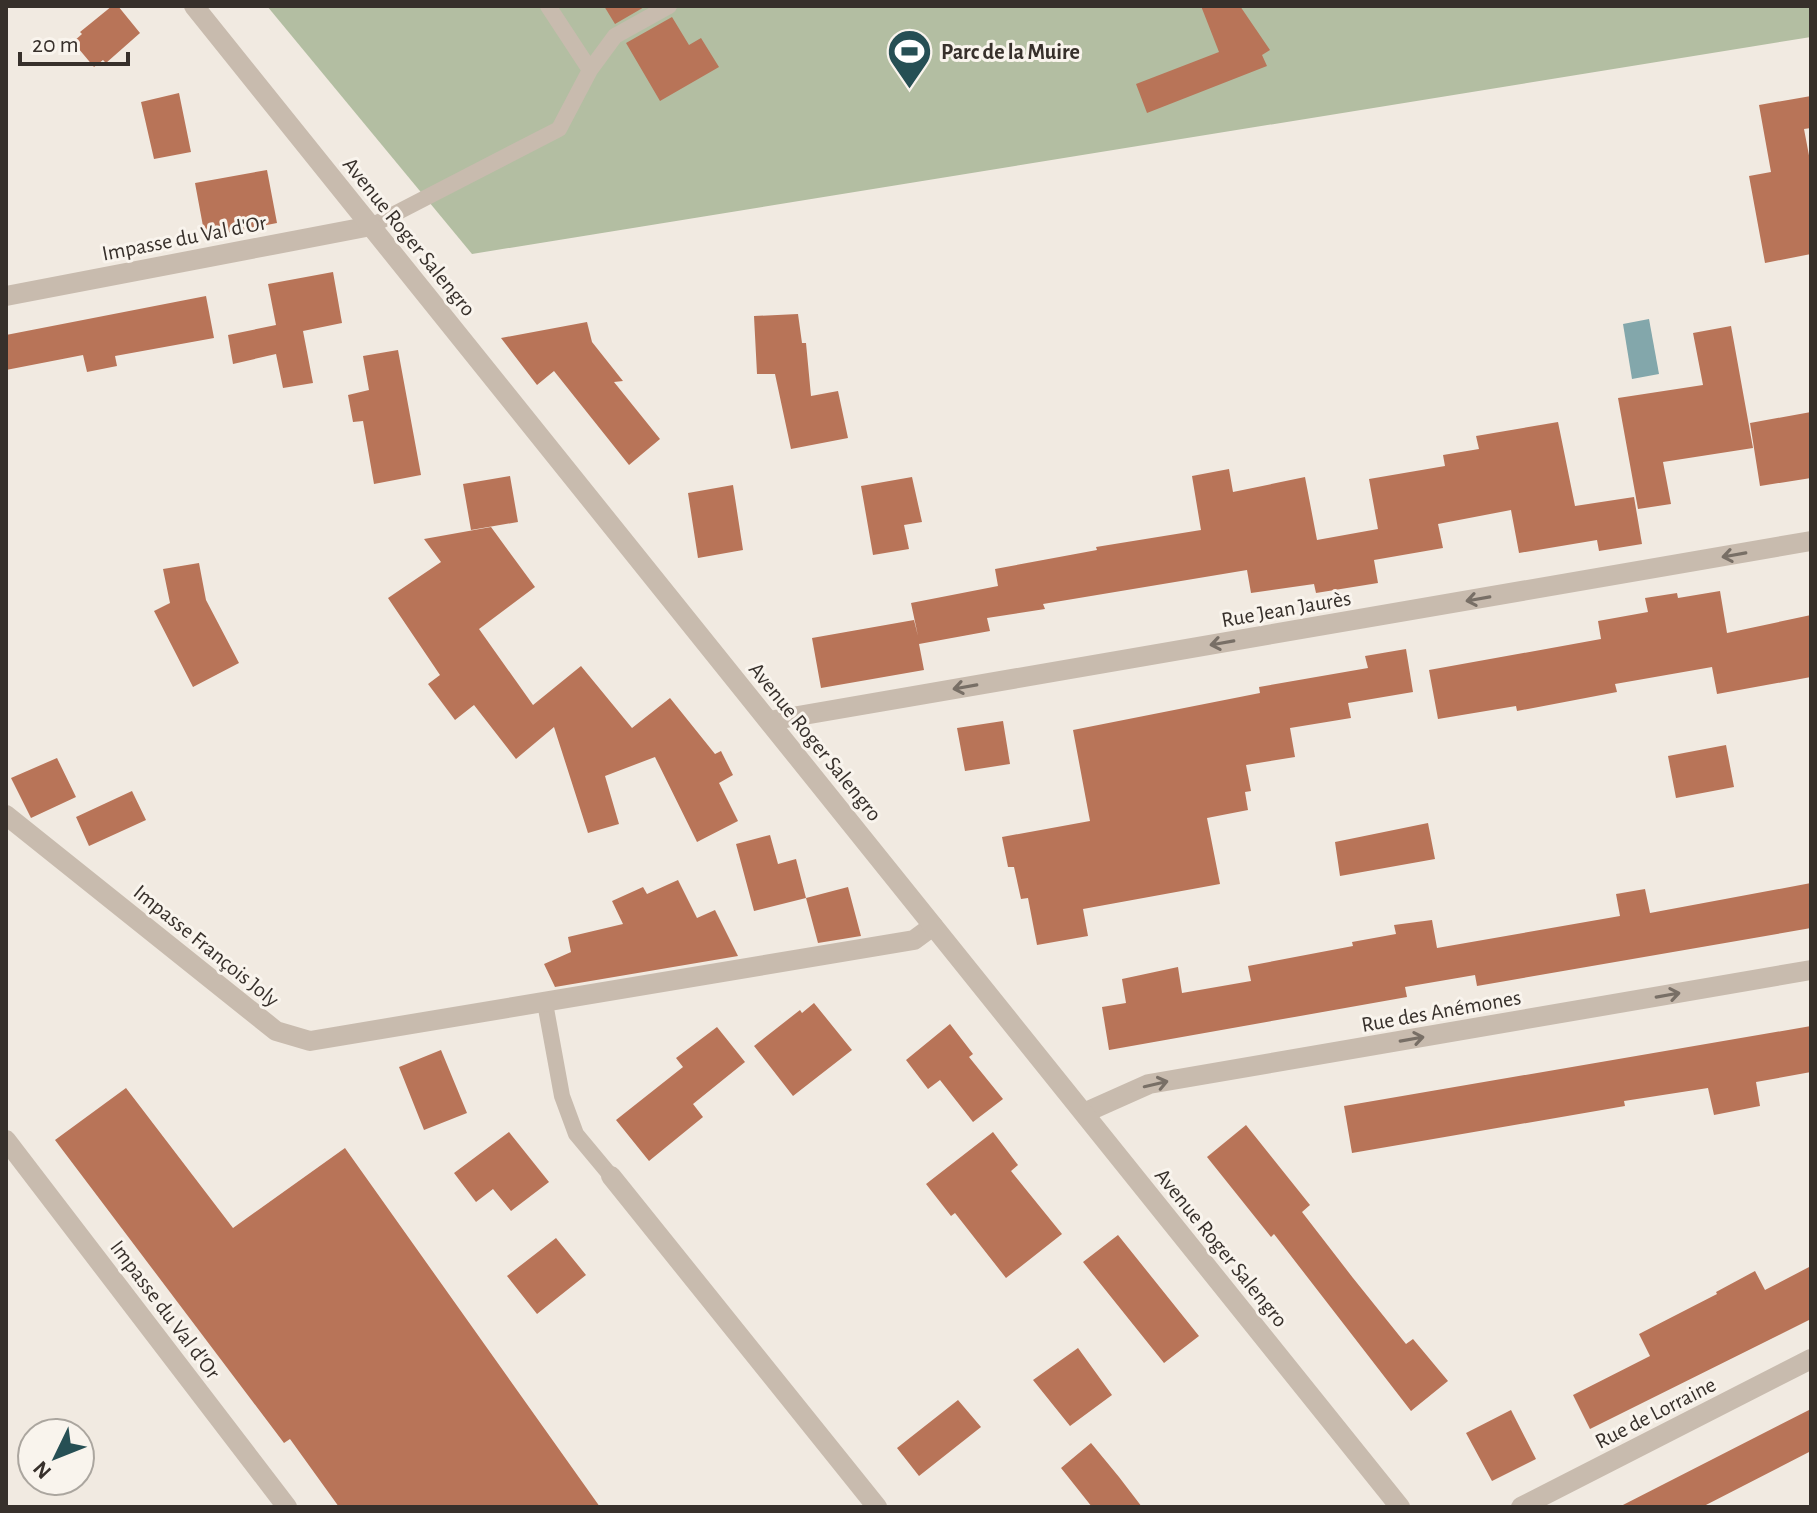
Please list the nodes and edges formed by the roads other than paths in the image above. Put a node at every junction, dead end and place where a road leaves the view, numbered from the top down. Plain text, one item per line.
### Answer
1 (194, 6) edge
2 (548, 6) edge
3 (669, 6) edge
4 (590, 70) junction
5 (371, 226) junction
6 (6, 296) edge
7 (1811, 541) edge
8 (769, 721) junction
9 (6, 815) edge
10 (933, 926) junction
11 (1811, 970) edge
12 (545, 1003) junction
13 (1084, 1113) junction
14 (6, 1140) edge
15 (611, 1176) joint
16 (1811, 1359) edge
17 (287, 1507) edge
18 (877, 1507) edge
19 (1400, 1507) edge
20 (1521, 1507) edge

1 - 5 street, Avenue Roger Salengro
2 - 4 lane
3 - 4 lane
4 - 5 lane
5 - 6 street, Impasse du Val d'Or
5 - 8 street, Avenue Roger Salengro
7 -> 8 street, Rue Jean Jaurès
8 - 10 street, Avenue Roger Salengro
9 - 12 street, Impasse François Joly
10 - 12 street, Impasse François Joly
10 - 13 street, Avenue Roger Salengro
13 -> 11 street, Rue des Anémones
12 - 15 lane
13 - 19 street, Avenue Roger Salengro
14 - 17 street, Impasse du Val d'Or
15 - 18 street
16 - 20 street, Rue de Lorraine

